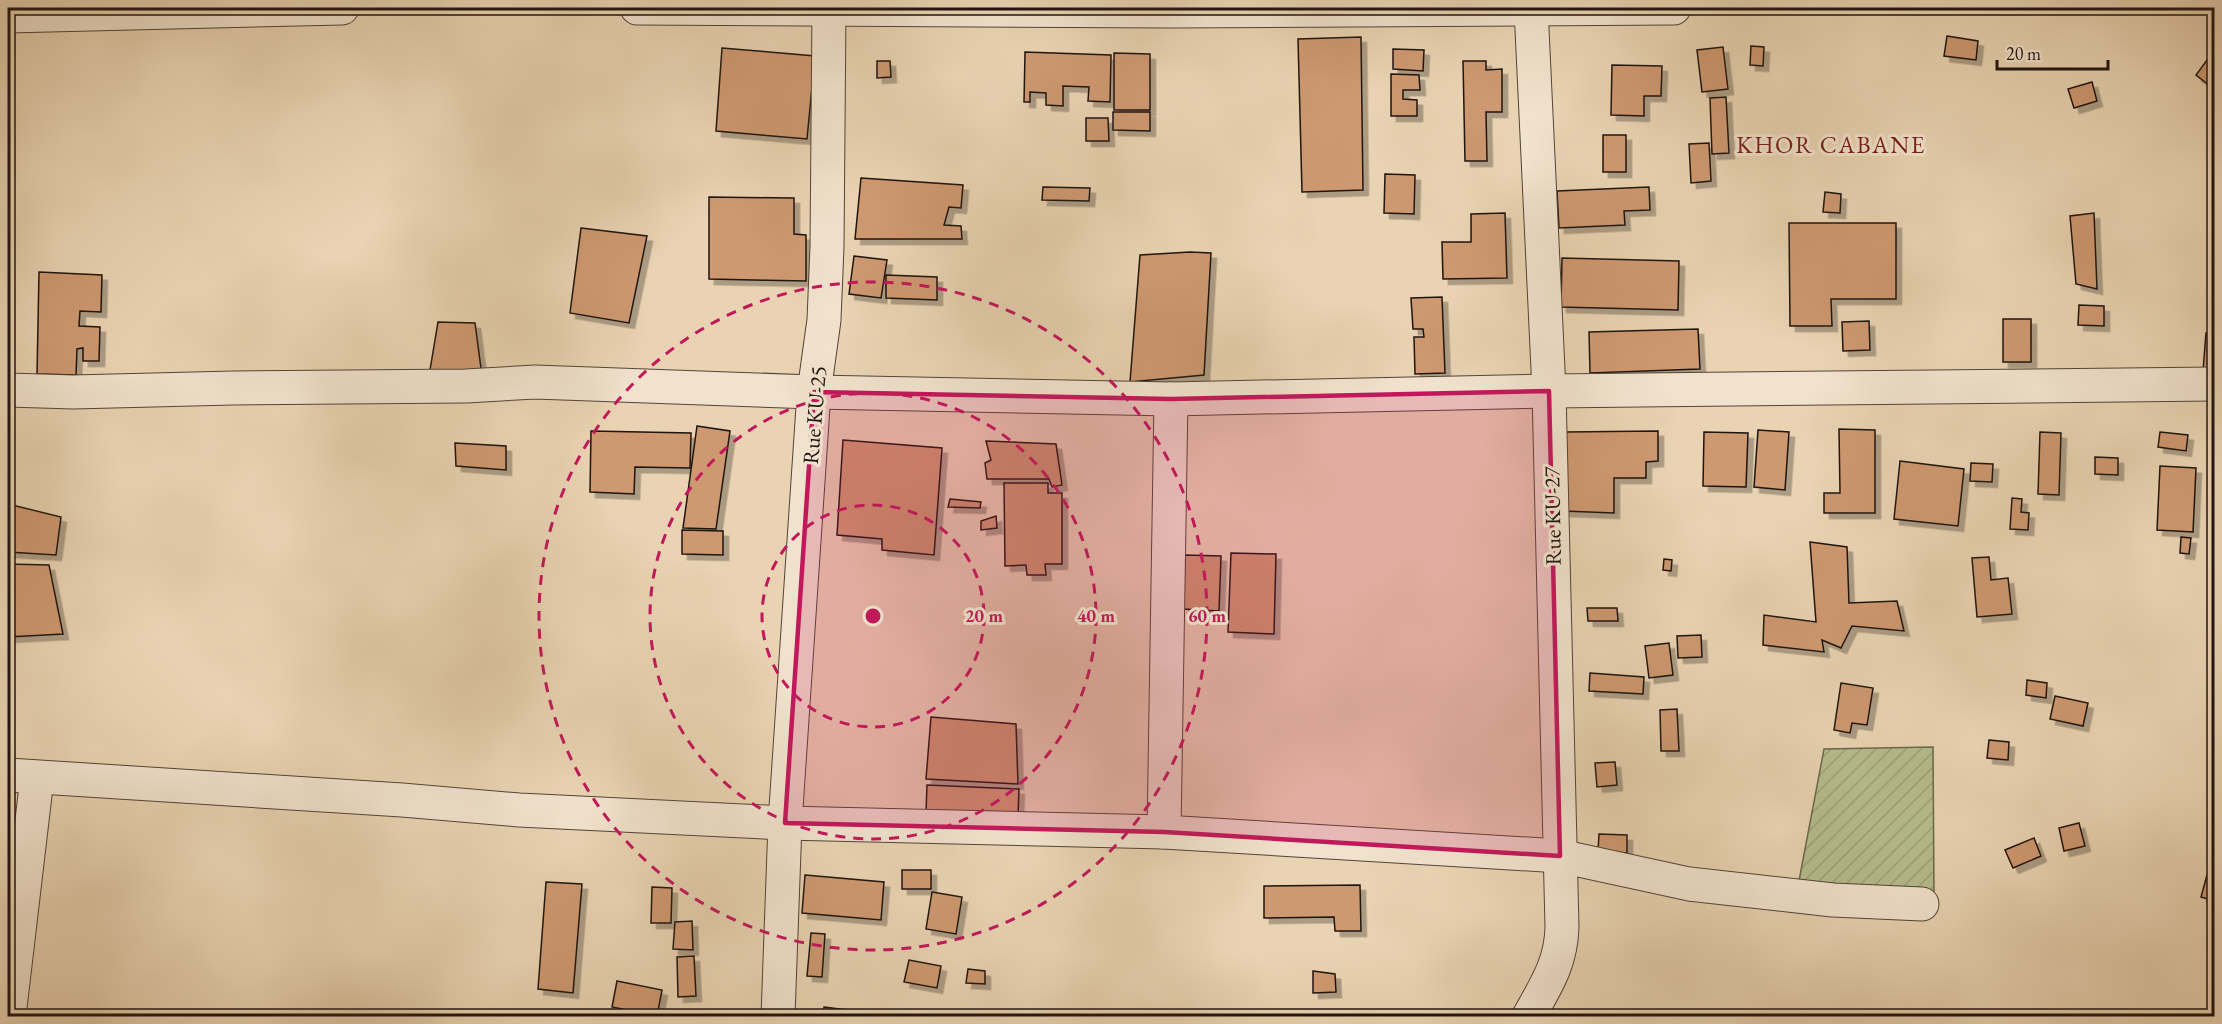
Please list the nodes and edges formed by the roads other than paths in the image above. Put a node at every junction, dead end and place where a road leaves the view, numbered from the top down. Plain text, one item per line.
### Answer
1 (342, 8) edge
2 (637, 8) edge
3 (1674, 8) edge
4 (829, 9) edge
5 (1531, 9) edge
6 (104, 10) edge
7 (8, 16) edge
8 (2214, 384) edge
9 (8, 390) edge
10 (1549, 391) junction
11 (814, 392) junction
12 (1171, 399) junction
13 (22, 776) edge
14 (785, 823) junction
15 (1164, 832) junction
16 (1560, 856) junction
17 (1923, 904) dead end
18 (9, 1017) edge
19 (778, 1017) edge
20 (1529, 1017) edge

1 - 6 street
2 - 4 street
3 - 5 street
4 - 5 street
4 - 11 street, Rue KU-25
5 - 10 street, Rue KU-27
6 - 7 street
8 - 10 street
9 - 11 street
10 - 12 street
10 - 16 street, Rue KU-27
11 - 12 street
11 - 14 street, Rue KU-25
12 - 15 street
13 - 14 street
13 - 18 street
14 - 15 street
14 - 19 street, Rue KU-25
15 - 16 street
16 - 17 street
16 - 20 street, Rue KU-27

